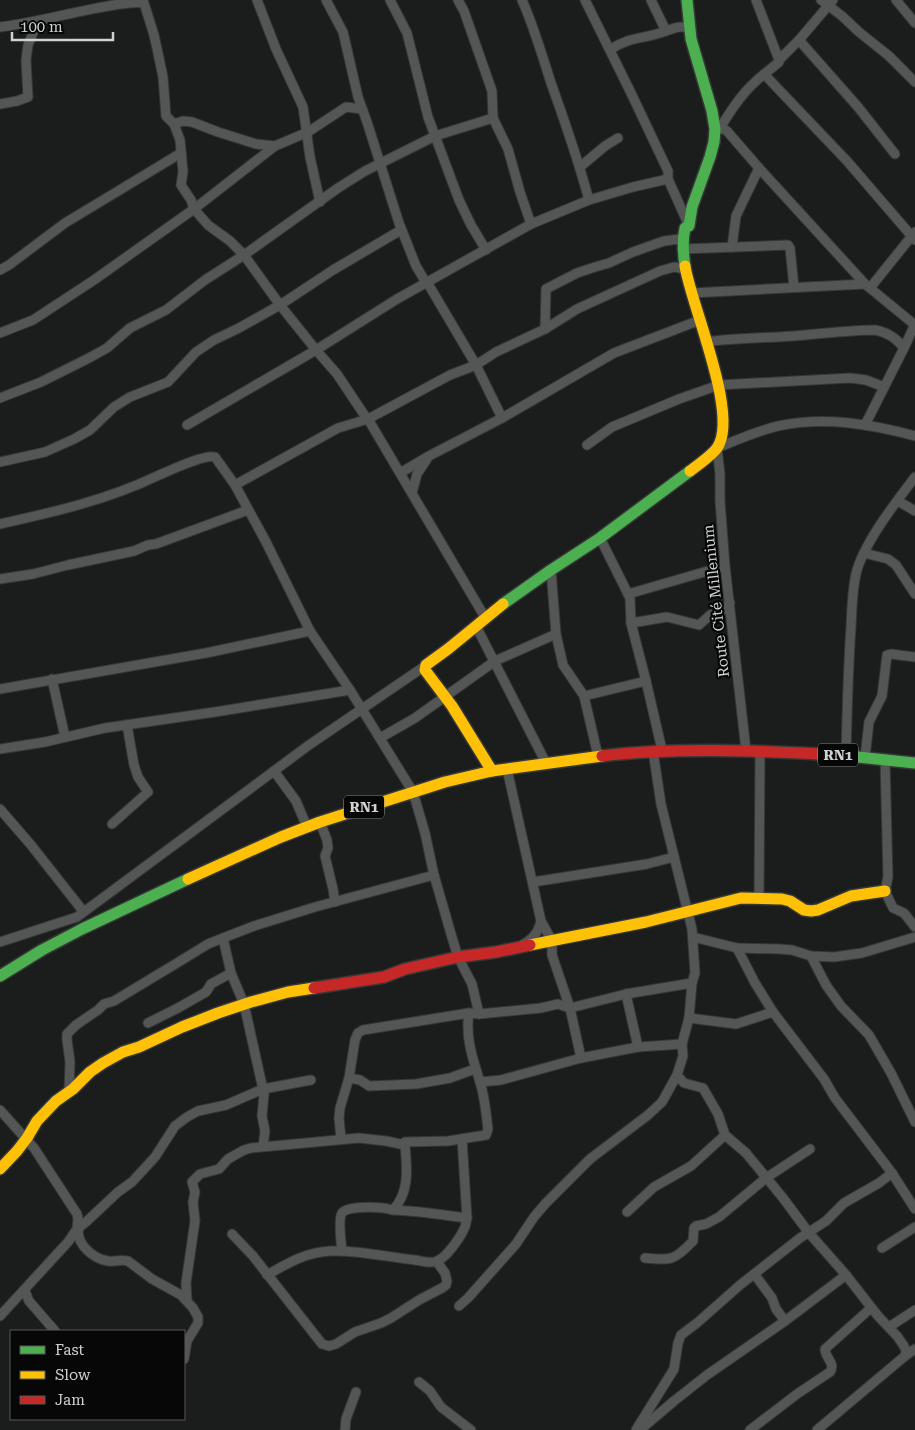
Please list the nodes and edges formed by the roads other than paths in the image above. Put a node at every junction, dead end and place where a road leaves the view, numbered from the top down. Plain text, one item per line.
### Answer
1 (257, 0) edge
2 (326, 0) edge
3 (390, 0) edge
4 (458, 0) edge
5 (522, 0) edge
6 (585, 0) edge
7 (651, 0) edge
8 (687, 0) edge
9 (756, 0) edge
10 (896, 0) edge
11 (142, 1) edge
12 (827, 2) edge
13 (38, 21) junction
14 (915, 23) edge
15 (0, 26) edge
16 (689, 28) junction
17 (666, 30) junction
18 (799, 40) junction
19 (610, 50) junction
20 (779, 60) junction
21 (764, 74) junction
22 (915, 82) edge
23 (0, 104) edge
24 (362, 109) junction
25 (493, 118) junction
26 (174, 124) junction
27 (717, 129) junction
28 (308, 132) junction
29 (435, 136) junction
30 (618, 138) dead end
31 (275, 146) junction
32 (181, 153) junction
33 (895, 154) dead end
34 (380, 164) junction
35 (580, 167) junction
36 (759, 168) junction
37 (668, 180) junction
38 (589, 200) junction
39 (320, 202) junction
40 (194, 209) junction
41 (532, 224) junction
42 (689, 226) junction
43 (401, 230) junction
44 (914, 236) edge
45 (682, 246) junction
46 (732, 247) junction
47 (486, 250) junction
48 (244, 255) junction
49 (684, 269) junction
50 (0, 270) edge
51 (427, 282) junction
52 (868, 286) junction
53 (794, 287) junction
54 (692, 293) junction
55 (280, 305) junction
56 (700, 320) junction
57 (915, 324) edge
58 (545, 329) junction
59 (1, 331) edge
60 (706, 342) junction
61 (904, 348) junction
62 (316, 350) junction
63 (476, 365) junction
64 (719, 385) junction
65 (884, 387) junction
66 (0, 398) edge
67 (368, 418) junction
68 (502, 418) junction
69 (187, 425) dead end
70 (865, 425) junction
71 (915, 436) edge
72 (587, 445) dead end
73 (717, 448) junction
74 (429, 456) junction
75 (0, 462) edge
76 (400, 473) junction
77 (915, 477) edge
78 (235, 485) junction
79 (412, 493) junction
80 (898, 501) junction
81 (248, 510) junction
82 (915, 511) edge
83 (0, 524) edge
84 (600, 538) junction
85 (864, 553) junction
86 (726, 566) junction
87 (551, 570) junction
88 (0, 579) edge
89 (628, 594) junction
90 (915, 594) edge
91 (730, 603) junction
92 (481, 622) junction
93 (631, 623) junction
94 (310, 631) junction
95 (556, 634) junction
96 (915, 657) edge
97 (495, 661) junction
98 (425, 666) junction
99 (52, 679) junction
100 (646, 681) junction
101 (0, 688) edge
102 (350, 690) junction
103 (444, 696) junction
104 (584, 696) junction
105 (362, 710) junction
106 (127, 725) junction
107 (65, 737) junction
108 (380, 738) junction
109 (0, 749) edge
110 (746, 750) junction
111 (658, 751) junction
112 (760, 751) junction
113 (598, 756) junction
114 (846, 756) junction
115 (865, 757) junction
116 (885, 760) junction
117 (546, 763) junction
118 (915, 763) edge
119 (507, 768) junction
120 (274, 771) junction
121 (492, 772) junction
122 (413, 792) junction
123 (0, 809) edge
124 (4, 821) edge
125 (320, 822) junction
126 (112, 824) dead end
127 (307, 827) junction
128 (674, 857) junction
129 (434, 874) junction
130 (533, 882) junction
131 (885, 891) junction
132 (759, 898) junction
133 (335, 902) junction
134 (689, 911) junction
135 (80, 914) junction
136 (541, 921) junction
137 (914, 926) edge
138 (82, 930) junction
139 (693, 937) junction
140 (915, 937) edge
141 (223, 938) junction
142 (0, 942) edge
143 (552, 942) junction
144 (519, 948) junction
145 (737, 948) junction
146 (811, 956) junction
147 (458, 957) junction
148 (231, 973) junction
149 (0, 976) edge
150 (692, 983) junction
151 (626, 994) junction
152 (244, 1004) junction
153 (570, 1008) junction
154 (773, 1012) junction
155 (474, 1014) junction
156 (689, 1018) junction
157 (148, 1023) dead end
158 (682, 1044) junction
159 (638, 1047) junction
160 (581, 1058) junction
161 (475, 1069) junction
162 (677, 1075) junction
163 (349, 1078) junction
164 (311, 1080) dead end
165 (480, 1082) junction
166 (263, 1089) junction
167 (69, 1091) junction
168 (0, 1110) edge
169 (915, 1122) edge
170 (726, 1136) junction
171 (27, 1138) junction
172 (341, 1139) junction
173 (462, 1139) junction
174 (404, 1144) junction
175 (263, 1146) junction
176 (810, 1149) dead end
177 (0, 1169) edge
178 (892, 1173) junction
179 (766, 1178) junction
180 (915, 1209) edge
181 (393, 1210) junction
182 (627, 1212) dead end
183 (467, 1218) junction
184 (915, 1227) edge
185 (78, 1228) junction
186 (809, 1233) junction
187 (232, 1234) dead end
188 (882, 1248) dead end
189 (342, 1251) junction
190 (645, 1258) dead end
191 (437, 1262) junction
192 (755, 1274) junction
193 (267, 1275) junction
194 (846, 1275) junction
195 (186, 1283) junction
196 (172, 1290) junction
197 (24, 1291) junction
198 (187, 1301) junction
199 (459, 1306) dead end
200 (871, 1308) junction
201 (915, 1310) edge
202 (0, 1316) edge
203 (785, 1321) junction
204 (889, 1327) junction
205 (54, 1330) edge
206 (915, 1349) edge
207 (185, 1353) edge
208 (905, 1356) junction
209 (419, 1382) dead end
210 (356, 1392) dead end
211 (345, 1430) edge
212 (472, 1430) edge
213 (636, 1430) edge
214 (640, 1430) edge
215 (750, 1430) edge
216 (817, 1430) edge

1 - 28 street
2 - 24 street
3 - 29 street
4 - 25 street
5 - 35 street
6 - 19 street
7 - 17 street
8 - 16 main road
9 - 20 street
10 - 14 street
11 - 13 street
11 - 26 street
12 - 18 street
12 - 22 street
13 - 15 street
13 - 23 street
16 - 17 street
16 - 27 main road
17 - 19 street
18 - 20 street
18 - 33 street
19 - 37 street
20 - 21 street
21 - 27 street
21 - 44 street
24 - 28 street
24 - 34 street
25 - 29 street
25 - 41 street
26 - 31 street
26 - 32 street
27 - 36 street
27 - 42 main road
28 - 31 street
28 - 39 street
29 - 34 street
29 - 47 street
30 - 35 street
31 - 40 street
32 - 40 street
32 - 50 street
34 - 39 street
34 - 43 street
35 - 38 street
36 - 46 street
36 - 52 street
37 - 38 street
37 - 42 street
38 - 41 street
39 - 48 street
40 - 48 street
40 - 59 street
41 - 47 street
42 - 45 main road
43 - 51 street
43 - 55 street
44 - 52 street
45 - 46 street
45 - 49 main road
45 - 58 street
46 - 53 street
47 - 51 street
48 - 55 street
48 - 66 street
49 - 54 main road
49 - 58 street
51 - 62 street
51 - 63 street
52 - 53 street
52 - 57 street
53 - 54 street
54 - 56 main road
55 - 62 street
55 - 75 street
56 - 60 main road
56 - 68 street
57 - 61 street
58 - 63 street
60 - 61 street
60 - 64 main road
61 - 65 street
62 - 67 street
62 - 69 street
63 - 67 street
63 - 68 street
64 - 65 street
64 - 72 street
64 - 73 main road
65 - 70 street
67 - 76 street
67 - 78 street
68 - 74 street
70 - 71 street
70 - 73 street
73 - 84 main road
73 - 86 street, Route Cité Millenium
74 - 76 street
74 - 79 street
76 - 79 street
77 - 80 street
78 - 81 street
78 - 83 street
79 - 92 street
80 - 82 street
80 - 85 street
81 - 88 street
81 - 94 street
84 - 87 main road
84 - 89 street
85 - 90 street
85 - 114 street
86 - 89 street
86 - 91 street, Route Cité Millenium
87 - 92 main road
87 - 95 street
89 - 93 street
91 - 93 street
91 - 110 street, Route Cité Millenium
92 - 97 street
92 - 98 main road
93 - 100 street
94 - 99 street
94 - 102 street
95 - 97 street
95 - 104 street
96 - 115 street
97 - 103 street
97 - 117 street
98 - 103 main road
98 - 105 street
99 - 101 street
99 - 107 street
100 - 104 street
100 - 111 street
102 - 105 street
102 - 106 street
103 - 108 street
103 - 121 main road
104 - 113 street
105 - 108 street
105 - 120 street
106 - 107 street
106 - 126 street
107 - 109 street
108 - 122 street
110 - 111 main road, RN1
110 - 112 main road, RN1
111 - 113 main road, RN1
111 - 128 street
112 - 114 main road, RN1
112 - 132 street
113 - 117 main road, RN1
114 - 115 main road, RN1
115 - 116 main road, RN1
116 - 118 main road, RN1
116 - 131 street
117 - 119 main road, RN1
119 - 121 main road, RN1
119 - 130 street
120 - 127 street
120 - 135 street
121 - 122 main road, RN1
122 - 125 main road, RN1
122 - 129 street
123 - 124 street
124 - 135 street
125 - 127 main road, RN1
125 - 133 street
127 - 138 main road, RN1
128 - 130 street
128 - 134 street
129 - 133 street
129 - 147 street
130 - 136 street
131 - 132 main road
131 - 137 street
132 - 134 main road
133 - 141 street
134 - 139 street
134 - 143 main road
135 - 138 street
135 - 142 street
136 - 143 street
136 - 144 street
138 - 149 main road, RN1
139 - 145 street
139 - 150 street
140 - 146 street
141 - 148 street
141 - 167 street
143 - 144 main road
143 - 153 street
144 - 147 main road
145 - 146 street
145 - 154 street
146 - 169 street
147 - 152 main road
147 - 155 street
148 - 152 street
148 - 157 street
150 - 151 street
150 - 156 street
151 - 153 street
151 - 159 street
152 - 166 street
152 - 167 main road
153 - 155 street
153 - 160 street
154 - 156 street
154 - 178 street
155 - 161 street
155 - 163 street
156 - 158 street
158 - 159 street
158 - 162 street
159 - 160 street
160 - 165 street
161 - 163 street
161 - 165 street
162 - 170 street
162 - 199 street
163 - 172 street
164 - 166 street
165 - 173 street
166 - 175 street
166 - 185 street
167 - 171 main road
168 - 171 street
170 - 179 street
170 - 182 street
171 - 177 main road
171 - 185 street
172 - 174 street
172 - 175 street
173 - 174 street
173 - 183 street
174 - 181 street
175 - 195 street
176 - 179 street
178 - 180 street
178 - 186 street
179 - 186 street
179 - 190 street
181 - 183 street
181 - 189 street
183 - 191 street
184 - 188 street
185 - 196 street
185 - 197 street
186 - 192 street
186 - 194 street
187 - 193 street
189 - 191 street
189 - 193 street
191 - 193 street
192 - 203 street
192 - 213 street
194 - 200 street
194 - 203 street
195 - 196 street
195 - 198 street
196 - 198 street
197 - 202 street
197 - 205 street
198 - 207 street
200 - 204 street
200 - 215 street
201 - 204 street
203 - 214 street
204 - 208 street
206 - 208 street
208 - 216 street
209 - 212 street
210 - 211 street

